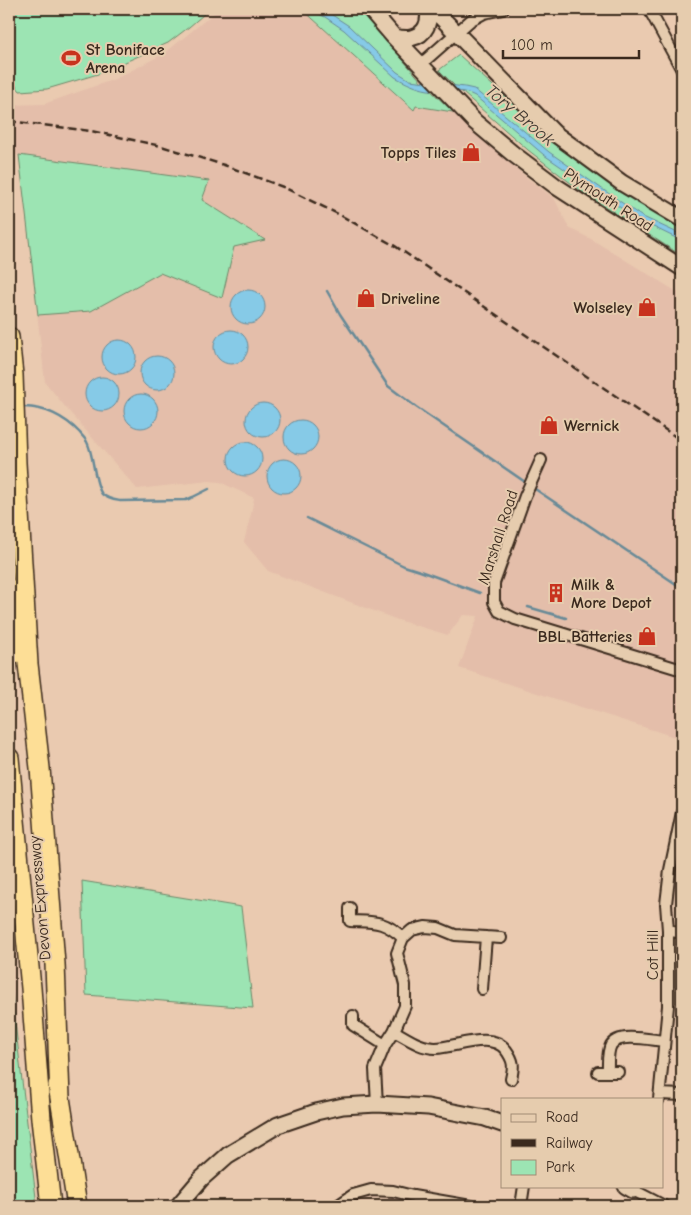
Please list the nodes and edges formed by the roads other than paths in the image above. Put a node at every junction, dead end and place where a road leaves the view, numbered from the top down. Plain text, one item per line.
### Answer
1 (370, 9) edge
2 (428, 9) edge
3 (433, 9) edge
4 (503, 9) edge
5 (649, 9) edge
6 (456, 32) junction
7 (394, 37) junction
8 (420, 65) junction
9 (682, 70) edge
10 (682, 219) edge
11 (682, 268) edge
12 (9, 338) edge
13 (541, 460) dead end
14 (9, 589) edge
15 (28, 664) junction
16 (682, 670) edge
17 (17, 757) edge
18 (9, 805) edge
19 (682, 812) edge
20 (16, 823) junction
21 (350, 908) dead end
22 (668, 930) junction
23 (682, 933) edge
24 (486, 937) junction
25 (403, 938) junction
26 (501, 938) dead end
27 (482, 989) dead end
28 (353, 1016) dead end
29 (394, 1030) junction
30 (664, 1041) junction
31 (385, 1045) junction
32 (608, 1072) dead end
33 (511, 1079) dead end
34 (682, 1095) edge
35 (660, 1096) edge
36 (60, 1098) junction
37 (377, 1104) junction
38 (501, 1124) edge
39 (524, 1188) edge
40 (632, 1188) edge
41 (51, 1206) edge
42 (77, 1206) edge
43 (178, 1206) edge
44 (337, 1206) edge
45 (471, 1206) edge
46 (521, 1206) edge
47 (664, 1206) edge

1 - 7 main road, Plymouth Road
2 - 7 main road
3 - 6 main road, Plymouth Road
4 - 6 street
5 - 9 street
6 - 8 street
6 - 10 main road, Plymouth Road
7 - 8 main road, Plymouth Road
8 - 11 main road, Plymouth Road
12 - 15 highway
13 - 16 street, Marshall Road
14 - 17 highway, Devon Expressway
15 - 17 highway
15 - 36 highway
17 - 20 highway, Devon Expressway
17 - 36 highway, Devon Expressway
18 - 20 highway
19 - 22 street, Cot Hill
20 - 41 highway, Devon Expressway
21 - 25 street
22 - 23 street
22 - 30 street, Cot Hill
24 - 25 street
24 - 26 street
24 - 27 street
25 - 29 street
28 - 31 street
29 - 31 street
29 - 33 street
30 - 32 street
30 - 35 street, Cot Hill
31 - 37 street
34 - 35 street
36 - 42 highway, Devon Expressway
37 - 38 main road
37 - 43 main road
39 - 46 street
40 - 47 street
44 - 45 street

